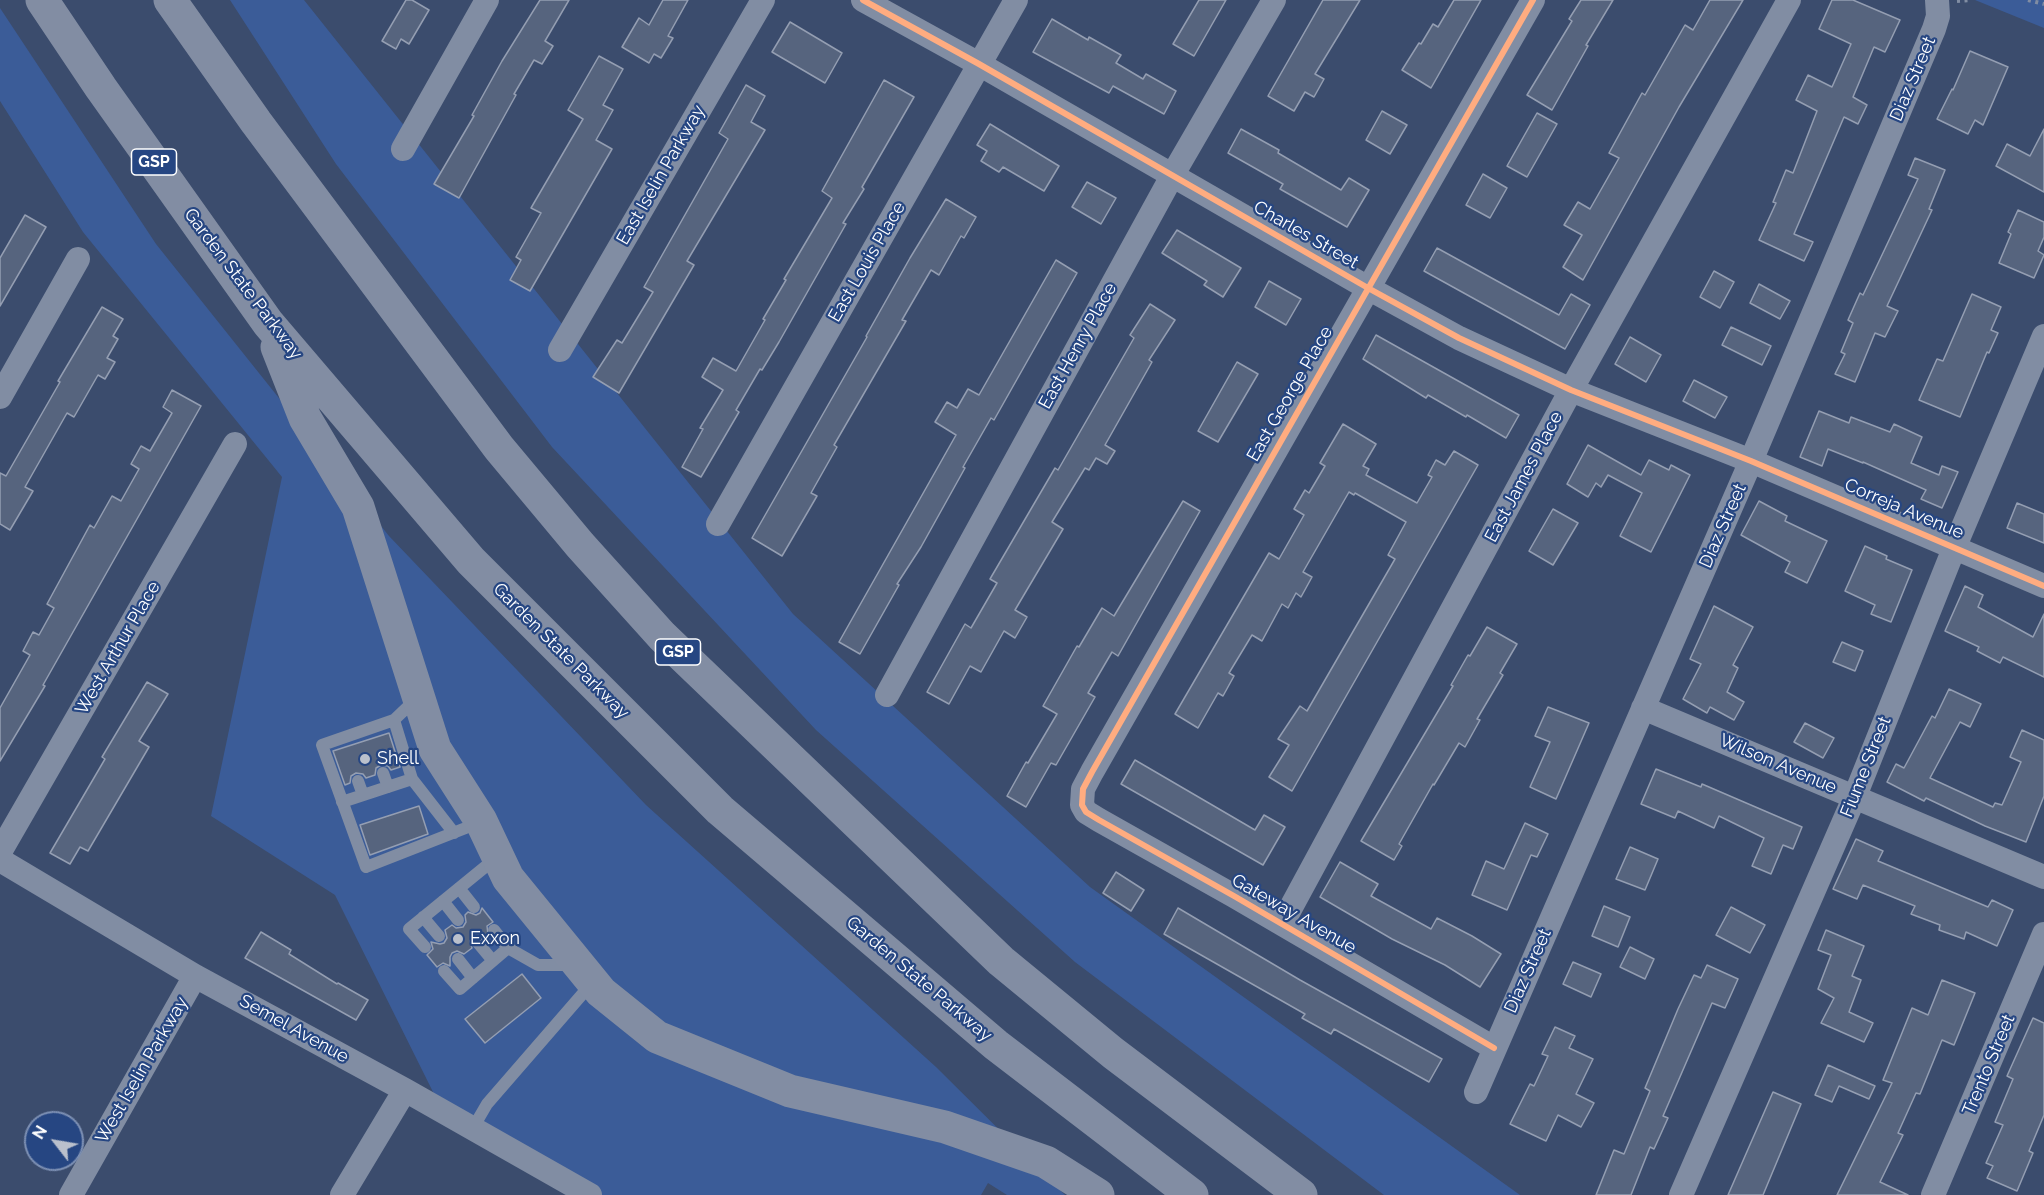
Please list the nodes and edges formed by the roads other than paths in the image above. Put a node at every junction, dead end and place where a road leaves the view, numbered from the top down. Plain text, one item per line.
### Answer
1 (42, 0) edge
2 (170, 0) edge
3 (487, 0) edge
4 (763, 0) edge
5 (863, 0) edge
6 (1016, 0) edge
7 (1274, 0) edge
8 (1533, 0) edge
9 (1789, 0) edge
10 (1937, 0) edge
11 (979, 64) junction
12 (403, 149) dead end
13 (1172, 176) junction
14 (78, 259) dead end
15 (1368, 288) junction
16 (268, 323) junction
17 (2044, 336) edge
18 (560, 350) dead end
19 (1571, 390) junction
20 (0, 397) edge
21 (235, 444) dead end
22 (1751, 461) junction
23 (718, 524) dead end
24 (1955, 546) junction
25 (2044, 586) edge
26 (887, 695) dead end
27 (417, 698) junction
28 (1643, 708) junction
29 (394, 720) junction
30 (383, 773) dead end
31 (412, 779) junction
32 (358, 781) dead end
33 (388, 787) junction
34 (363, 795) junction
35 (1855, 796) junction
36 (342, 802) junction
37 (1082, 805) joint
38 (467, 827) junction
39 (0, 852) edge
40 (498, 856) junction
41 (0, 860) edge
42 (2044, 877) edge
43 (459, 888) junction
44 (443, 901) junction
45 (474, 907) dead end
46 (423, 918) junction
47 (458, 920) dead end
48 (1282, 924) junction
49 (494, 930) dead end
50 (2044, 934) edge
51 (439, 936) dead end
52 (478, 943) dead end
53 (425, 947) dead end
54 (508, 948) junction
55 (458, 959) dead end
56 (493, 961) junction
57 (444, 970) dead end
58 (586, 974) junction
59 (195, 976) junction
60 (473, 978) junction
61 (1494, 1048) junction
62 (405, 1090) junction
63 (1476, 1092) dead end
64 (473, 1128) junction
65 (71, 1195) edge
66 (342, 1195) edge
67 (591, 1195) edge
68 (1098, 1195) edge
69 (1192, 1195) edge
70 (1301, 1195) edge
71 (1681, 1195) edge
72 (1933, 1195) edge

1 - 16 highway, Garden State Parkway / GSP
2 - 70 highway, GSP
3 - 12 street
4 - 18 street, East Iselin Parkway
5 - 11 street, Charles Street
6 - 11 street, East Louis Place
7 - 13 street, East Henry Place
8 - 15 street, East George Place
9 - 19 street, East James Place
10 - 22 street, Diaz Street
11 - 13 street, Charles Street
11 - 23 street, East Louis Place
13 - 15 street, Charles Street
13 - 26 street, East Henry Place
14 - 20 street
15 - 19 street, Charles Street
15 - 37 street, East George Place
16 - 27 highway
16 - 69 highway, Garden State Parkway / GSP
17 - 24 street, Fiume Street
19 - 22 street, Charles Street
19 - 48 street, East James Place
21 - 39 street, West Arthur Place
22 - 24 street, Correja Avenue
22 - 28 street, Diaz Street
24 - 25 street, Correja Avenue
24 - 35 street, Fiume Street
27 - 29 lane
27 - 38 highway
28 - 35 street, Wilson Avenue
28 - 61 street, Diaz Street
29 - 31 lane
29 - 36 lane
30 - 33 lane
31 - 33 lane
31 - 38 lane
32 - 34 lane
33 - 34 lane
34 - 36 lane
35 - 42 street, Wilson Avenue
35 - 71 street, Fiume Street
36 - 38 lane
37 - 48 street, Gateway Avenue
38 - 40 highway
40 - 43 lane
40 - 58 highway
41 - 59 street, Semel Avenue
43 - 44 lane
43 - 45 lane
44 - 46 lane
44 - 47 lane
46 - 51 lane
46 - 53 lane
48 - 61 street, Gateway Avenue
49 - 54 lane
50 - 72 street, Trento Street
52 - 56 lane
54 - 56 lane
54 - 58 lane
55 - 60 lane
56 - 60 lane
57 - 60 lane
58 - 64 lane
58 - 68 highway
59 - 62 street, Semel Avenue
59 - 65 street, West Iselin Parkway
61 - 63 street, Diaz Street
62 - 64 street, Semel Avenue
62 - 66 street
64 - 67 street, Semel Avenue

